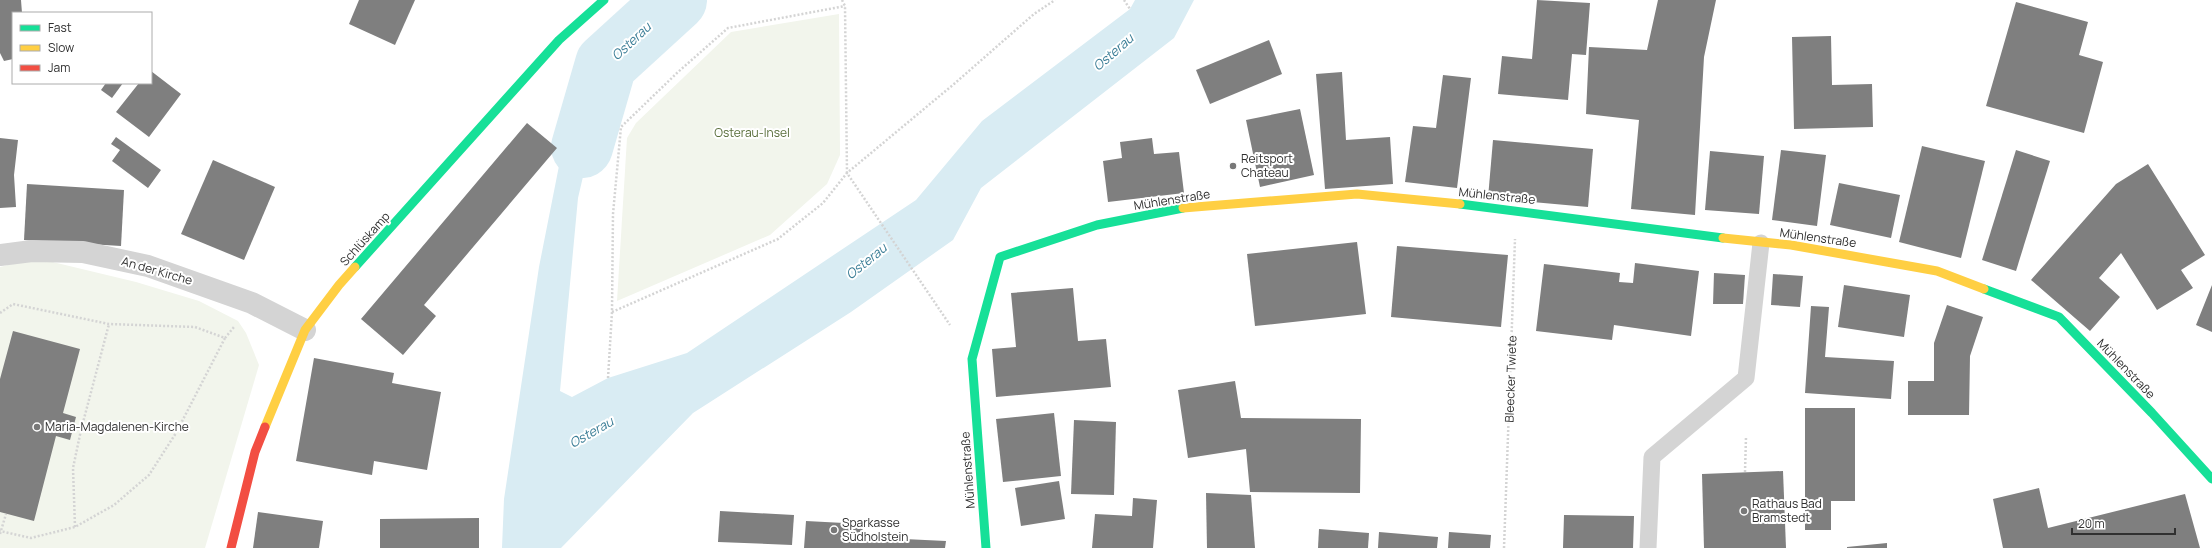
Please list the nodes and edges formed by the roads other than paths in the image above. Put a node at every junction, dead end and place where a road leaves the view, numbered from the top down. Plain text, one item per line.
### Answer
1 (604, 0) edge
2 (1761, 243) junction
3 (0, 255) edge
4 (304, 330) junction
5 (2212, 479) edge
6 (231, 548) edge
7 (986, 548) edge
8 (1648, 548) edge

1 - 4 street, Schlüskamp
2 - 5 street, Mühlenstraße
2 - 7 street, Mühlenstraße
2 - 8 lane
3 - 4 street, An der Kirche
4 - 6 street, Schlüskamp

